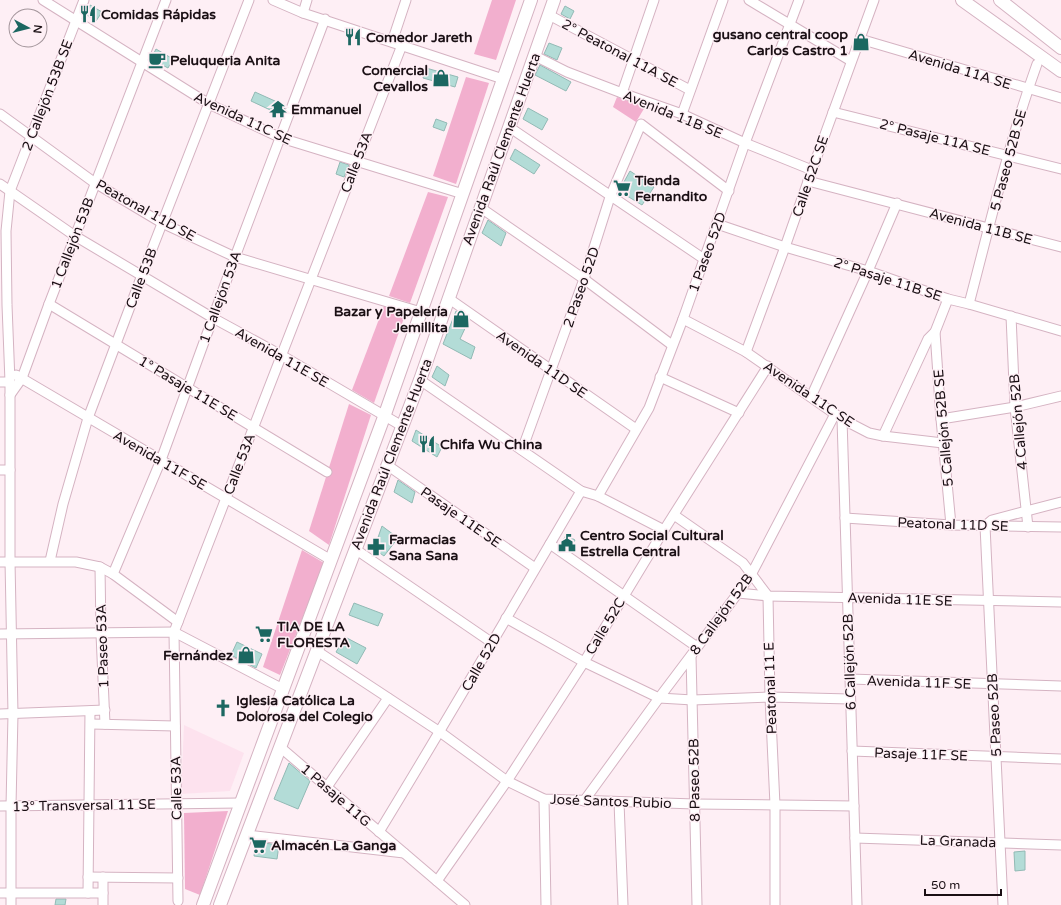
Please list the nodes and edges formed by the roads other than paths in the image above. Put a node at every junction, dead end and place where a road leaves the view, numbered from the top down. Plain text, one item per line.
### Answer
1 (43, 0) edge
2 (84, 0) edge
3 (166, 0) edge
4 (249, 0) edge
5 (273, 0) edge
6 (307, 0) edge
7 (406, 0) edge
8 (531, 0) edge
9 (554, 0) edge
10 (654, 0) edge
11 (723, 0) edge
12 (749, 0) edge
13 (799, 0) edge
14 (874, 0) edge
15 (962, 0) edge
16 (1000, 0) edge
17 (303, 13) junction
18 (549, 15) junction
19 (325, 19) junction
20 (75, 20) junction
21 (790, 25) junction
22 (860, 38) junction
23 (392, 42) junction
24 (402, 45) junction
25 (1061, 48) edge
26 (534, 56) junction
27 (633, 60) junction
28 (852, 61) junction
29 (142, 63) junction
30 (1037, 64) dead end
31 (1061, 71) edge
32 (504, 79) junction
33 (1028, 89) junction
34 (690, 90) junction
35 (622, 93) junction
36 (1061, 98) edge
37 (209, 104) junction
38 (833, 112) junction
39 (0, 114) edge
40 (682, 114) junction
41 (509, 127) junction
42 (31, 136) junction
43 (281, 138) junction
44 (745, 143) junction
45 (1009, 155) junction
46 (356, 162) junction
47 (1061, 169) edge
48 (812, 170) junction
49 (808, 181) junction
50 (96, 183) junction
51 (0, 184) edge
52 (10, 191) junction
53 (729, 191) junction
54 (463, 194) junction
55 (610, 197) junction
56 (897, 203) junction
57 (481, 208) junction
58 (162, 223) junction
59 (717, 224) junction
60 (989, 228) junction
61 (3, 231) edge
62 (75, 236) junction
63 (785, 247) junction
64 (1061, 247) edge
65 (235, 257) junction
66 (704, 259) junction
67 (868, 271) junction
68 (142, 275) junction
69 (584, 279) junction
70 (311, 280) junction
71 (448, 298) junction
72 (948, 299) junction
73 (49, 304) junction
74 (969, 304) junction
75 (3, 305) edge
76 (421, 312) junction
77 (1011, 316) junction
78 (213, 318) junction
79 (683, 319) junction
80 (1061, 331) edge
81 (936, 332) junction
82 (116, 344) junction
83 (672, 345) junction
84 (746, 352) junction
85 (281, 355) junction
86 (768, 366) junction
87 (552, 371) junction
88 (10, 372) junction
89 (660, 376) junction
90 (22, 378) junction
91 (420, 380) junction
92 (0, 382) edge
93 (10, 382) junction
94 (188, 388) junction
95 (10, 395) junction
96 (1061, 396) edge
97 (811, 397) junction
98 (1015, 407) junction
99 (739, 412) junction
100 (838, 416) junction
101 (384, 417) junction
102 (88, 418) junction
103 (941, 419) junction
104 (402, 426) junction
105 (253, 427) junction
106 (636, 429) junction
107 (883, 436) junction
108 (943, 443) junction
109 (522, 450) junction
110 (161, 460) junction
111 (387, 465) junction
112 (0, 470) edge
113 (10, 470) junction
114 (327, 472) dead end
115 (581, 491) junction
116 (598, 496) junction
117 (226, 498) junction
118 (1061, 502) edge
119 (1026, 511) junction
120 (674, 515) junction
121 (845, 518) junction
122 (951, 525) junction
123 (985, 526) junction
124 (1028, 526) junction
125 (1061, 527) edge
126 (664, 530) junction
127 (550, 544) junction
128 (355, 549) junction
129 (331, 560) junction
130 (50, 561) junction
131 (0, 562) edge
132 (10, 562) junction
133 (100, 567) junction
134 (535, 568) junction
135 (752, 573) junction
136 (113, 574) junction
137 (738, 593) junction
138 (624, 596) junction
139 (768, 596) junction
140 (847, 597) junction
141 (988, 601) junction
142 (1061, 602) edge
143 (506, 618) junction
144 (178, 622) junction
145 (174, 632) junction
146 (0, 634) edge
147 (12, 634) junction
148 (101, 634) junction
149 (492, 642) junction
150 (697, 647) junction
151 (317, 651) junction
152 (691, 656) junction
153 (584, 662) junction
154 (850, 679) junction
155 (992, 684) junction
156 (1061, 686) edge
157 (283, 689) junction
158 (388, 698) junction
159 (659, 698) junction
160 (770, 698) junction
161 (850, 699) junction
162 (693, 700) junction
163 (105, 710) junction
164 (90, 711) junction
165 (0, 714) edge
166 (13, 714) junction
167 (91, 724) junction
168 (105, 724) junction
169 (175, 726) junction
170 (440, 732) junction
171 (280, 747) junction
172 (852, 752) junction
173 (996, 757) junction
174 (1061, 759) edge
175 (507, 781) junction
176 (326, 787) junction
177 (544, 799) junction
178 (584, 800) junction
179 (619, 802) junction
180 (240, 803) junction
181 (89, 804) junction
182 (177, 804) junction
183 (695, 804) junction
184 (775, 805) junction
185 (0, 806) edge
186 (11, 806) junction
187 (854, 806) junction
188 (379, 832) junction
189 (247, 835) junction
190 (855, 838) junction
191 (1000, 843) junction
192 (1061, 845) edge
193 (404, 853) junction
194 (88, 877) junction
195 (103, 877) junction
196 (178, 878) junction
197 (437, 881) junction
198 (0, 893) edge
199 (11, 893) junction
200 (88, 893) junction
201 (103, 893) junction
202 (178, 901) dead end
203 (11, 905) edge
204 (103, 905) edge
205 (203, 905) edge
206 (220, 905) edge
207 (465, 905) edge
208 (546, 905) edge
209 (623, 905) edge
210 (697, 905) edge
211 (775, 905) edge
212 (857, 905) edge
213 (1003, 905) edge

1 - 20 street, Avenida 11C SE
2 - 20 street, 2 Callejón 53B SE
3 - 29 street, 1 Callejón 53B
4 - 37 street, Calle 53B
5 - 17 street
6 - 17 street
7 - 23 street
8 - 32 main road, Avenida Raúl Clemente Huerta
9 - 18 main road, Avenida Raúl Clemente Huerta
10 - 27 street
11 - 34 street
12 - 21 street
13 - 21 street, 1 Paseo 52D
14 - 22 street, Calle 52C SE
15 - 31 main road
16 - 25 main road
17 - 19 street
18 - 26 main road, Avenida Raúl Clemente Huerta
18 - 27 street, 2° Peatonal 11A SE
19 - 23 street
19 - 43 street, 1 Callejón 53A
20 - 29 street, Avenida 11C SE
20 - 42 street, 2 Callejón 53B SE
21 - 28 street
21 - 44 street, 1 Paseo 52D
22 - 28 street, Calle 52C SE
22 - 33 street, Avenida 11A SE
23 - 24 street
24 - 32 street
24 - 46 street, Calle 53A
26 - 35 street, Avenida 11B SE
26 - 41 main road, Avenida Raúl Clemente Huerta
27 - 34 street, 2° Peatonal 11A SE
27 - 35 street
28 - 38 street, Calle 52C SE
29 - 37 street, Avenida 11C SE
29 - 50 street, 1 Callejón 53B
30 - 33 street, 5 Paseo 52B SE
32 - 54 main road, Avenida Raúl Clemente Huerta
33 - 36 street, Avenida 11A SE
33 - 45 street, 5 Paseo 52B SE
34 - 40 street
35 - 40 street, Avenida 11B SE
37 - 43 street, Avenida 11C SE
37 - 58 street, Calle 53B
38 - 45 street, 2° Pasaje 11A SE
38 - 48 street, Calle 52C SE
39 - 42 street, Peatonal 11D SE
40 - 44 street, Avenida 11B SE
41 - 55 street
41 - 57 main road, Avenida Raúl Clemente Huerta
42 - 50 street, Peatonal 11D SE
42 - 52 street, 2 Callejón 53B SE
43 - 46 street, Avenida 11C SE
43 - 65 street, 1 Callejón 53A
44 - 48 street, Avenida 11B SE
44 - 53 street, 1 Paseo 52D
45 - 47 street, 2° Pasaje 11A SE
45 - 60 street, 5 Paseo 52B SE
46 - 54 street, Avenida 11C SE
46 - 70 street, Calle 53A
48 - 49 street, Calle 52C SE
49 - 56 street, Avenida 11B SE
49 - 63 street, Calle 52C SE
50 - 58 street, Peatonal 11D SE
50 - 62 street, 1 Callejón 53B
51 - 52 street, Avenida 11E SE
52 - 61 street, 2 Callejón 53B SE
52 - 62 street, Avenida 11E SE
53 - 55 street, 2 Paseo 52D
53 - 59 street, 1 Paseo 52D
54 - 76 main road, Avenida Raúl Clemente Huerta
55 - 66 street
55 - 69 street, 2 Paseo 52D
56 - 60 street, Avenida 11B SE
56 - 67 street
57 - 69 street
57 - 71 main road, Avenida Raúl Clemente Huerta
58 - 65 street, Peatonal 11D SE
58 - 68 street, Calle 53B
59 - 63 street, 2° Pasaje 11B SE
59 - 66 street, 1 Paseo 52D
60 - 64 street, Avenida 11B SE
60 - 74 street, 5 Paseo 52B SE
61 - 75 street, 2 Callejón 53B SE
62 - 68 street, Avenida 11E SE
62 - 73 street, 1 Callejón 53B
63 - 67 street, 2° Pasaje 11B SE
63 - 84 street, Calle 52C SE
65 - 70 street, Peatonal 11D SE
65 - 78 street, 1 Callejón 53A
66 - 79 street, 1 Paseo 52D
67 - 72 street, 2° Pasaje 11B SE
67 - 97 street
68 - 78 street, Avenida 11E SE
68 - 82 street, Calle 53B
69 - 83 street
69 - 87 street, 2 Paseo 52D
70 - 76 street, Peatonal 11D SE
70 - 85 street, Calle 53A
71 - 87 street, Avenida 11D SE
71 - 91 main road, Avenida Raúl Clemente Huerta
72 - 74 street, 2° Pasaje 11B SE
72 - 81 street
73 - 82 street, 1° Pasaje 11E SE
73 - 90 street, 1 Callejón 53B
74 - 77 street, 2° Pasaje 11B SE
75 - 88 street, 2 Callejón 53B SE
76 - 101 main road, Avenida Raúl Clemente Huerta
77 - 80 street, 2° Pasaje 11B SE
77 - 98 street, 4 Callejón 52B
78 - 85 street, Avenida 11E SE
78 - 94 street, 1 Callejón 53A
79 - 83 street, 1 Paseo 52D
79 - 84 street, Avenida 11C SE
81 - 103 street, 5 Callejón 52B SE
81 - 107 street
82 - 94 street, 1° Pasaje 11E SE
82 - 102 street, Calle 53B
83 - 89 street, 1 Paseo 52D
84 - 86 street, Avenida 11C SE
85 - 101 street, Avenida 11E SE
85 - 105 street, Calle 53A
86 - 97 street, Avenida 11C SE
86 - 99 street, Calle 52C
87 - 106 street, Avenida 11D SE
87 - 109 street, 2 Paseo 52D
88 - 90 street, Avenida 11F SE
88 - 93 street, 2 Callejón 53B SE
89 - 99 street
89 - 106 street, 1 Paseo 52D
90 - 95 street, 1 Callejón 53B
90 - 102 street, Avenida 11F SE
91 - 104 main road, Avenida Raúl Clemente Huerta
91 - 109 street
92 - 93 street
93 - 95 street, 2 Callejón 53B SE
94 - 105 street, 1° Pasaje 11E SE
94 - 110 street, 1 Callejón 53A
95 - 113 street, 2 Callejón 53B SE
96 - 98 street
97 - 100 street, Avenida 11C SE
98 - 103 street
98 - 119 street, 4 Callejón 52B
99 - 120 street, Calle 52C
100 - 107 street, Avenida 11C SE
100 - 121 street, 6 Callejón 52B
100 - 135 street, 8 Callejón 52B
101 - 104 street, Avenida 11E SE
101 - 129 main road, Avenida Raúl Clemente Huerta
102 - 110 street, Avenida 11F SE
102 - 130 street, Calle 53B
103 - 108 street, 5 Callejón 52B SE
104 - 111 main road, Avenida Raúl Clemente Huerta
105 - 114 street, 1° Pasaje 11E SE
105 - 117 street, Calle 53A
106 - 116 street, 1 Paseo 52D
107 - 108 street, Avenida 11C SE
108 - 122 street, 5 Callejón 52B SE
109 - 115 street
110 - 117 street, Avenida 11F SE
110 - 136 street, 1 Callejón 53A
111 - 128 main road, Avenida Raúl Clemente Huerta
111 - 134 street, Pasaje 11E SE
112 - 113 street
113 - 132 street, 2 Callejón 53B SE
115 - 116 street
115 - 127 street, Calle 52D
116 - 126 street
117 - 129 street, Avenida 11F SE
117 - 144 street, Calle 53A
118 - 119 street
119 - 123 street
119 - 124 street, 4 Callejón 52B
120 - 126 street, Calle 52C
120 - 135 street
121 - 122 street, Peatonal 11D SE
121 - 140 street, 6 Callejón 52B
122 - 123 street, Peatonal 11D SE
123 - 124 street, Peatonal 11D SE
123 - 141 street, 5 Paseo 52B
124 - 125 street, Peatonal 11D SE
126 - 138 street, Calle 52C
127 - 134 street, Calle 52D
127 - 138 street
128 - 149 street
128 - 151 main road, Avenida Raúl Clemente Huerta
129 - 157 main road, Avenida Raúl Clemente Huerta
130 - 132 street
130 - 133 street
131 - 132 street
132 - 147 street, 2 Callejón 53B SE
133 - 136 street
133 - 148 street, 1 Paseo 53A
134 - 143 street, Calle 52D
135 - 137 street, 8 Callejón 52B
135 - 139 street
136 - 144 street
137 - 139 street, Avenida 11E SE
137 - 150 street, 8 Callejón 52B
138 - 150 street
138 - 153 street, Calle 52C
139 - 140 street, Avenida 11E SE
139 - 160 street, Peatonal 11 E
140 - 141 street, Avenida 11E SE
140 - 154 street, 6 Callejón 52B
141 - 142 street, Avenida 11E SE
141 - 155 street, 5 Paseo 52B
143 - 149 street, Calle 52D
143 - 153 street
144 - 145 street, Calle 53A
145 - 148 street
145 - 157 street
145 - 169 street, Calle 53A
146 - 147 street
147 - 148 street
147 - 166 street, 2 Callejón 53B SE
148 - 163 street, 1 Paseo 53A
149 - 170 street, Calle 52D
150 - 152 street, 8 Callejón 52B
151 - 158 street, José Santos Rubio
151 - 171 main road, Avenida Raúl Clemente Huerta
152 - 159 street, 8 Callejón 52B
152 - 162 street, 8 Paseo 52B
153 - 159 street
153 - 175 street, Calle 52C
154 - 155 street, Avenida 11F SE
154 - 161 street, 6 Callejón 52B
155 - 156 street, Avenida 11F SE
155 - 173 street, 5 Paseo 52B
157 - 180 main road, Avenida Raúl Clemente Huerta
158 - 170 street, José Santos Rubio
158 - 176 street
159 - 162 street
159 - 178 street, 8 Callejón 52B
160 - 161 street
160 - 162 street
160 - 184 street, Peatonal 11 E
161 - 172 street, 6 Callejón 52B
162 - 183 street, 8 Paseo 52B
163 - 164 street
163 - 168 street, 1 Paseo 53A
164 - 166 street
164 - 167 street
165 - 166 street
166 - 186 street, 2 Callejón 53B SE
167 - 168 street
167 - 181 street
168 - 169 street
169 - 182 street, Calle 53A
170 - 175 street, José Santos Rubio
170 - 188 street, Calle 52D
171 - 176 street, 1 Pasaje 11G
171 - 189 main road, Avenida Raúl Clemente Huerta
172 - 173 street, Pasaje 11F SE
172 - 187 street, 6 Callejón 52B
173 - 174 street, Pasaje 11F SE
173 - 191 street, 5 Paseo 52B
175 - 177 street, José Santos Rubio
175 - 197 street, Calle 52C
176 - 188 street, 1 Pasaje 11G
177 - 178 street, José Santos Rubio
177 - 208 street
178 - 179 street, José Santos Rubio
179 - 183 street, José Santos Rubio
179 - 209 street
180 - 182 street, 13° Transversal 11 SE
180 - 205 main road, Avenida Raúl Clemente Huerta
181 - 182 street, 13° Transversal 11 SE
181 - 186 street, 13° Transversal 11 SE
181 - 194 street
182 - 196 street, Calle 53A
183 - 184 street, José Santos Rubio
183 - 210 street, 8 Paseo 52B
184 - 187 street, José Santos Rubio
184 - 211 street, Peatonal 11 E
185 - 186 street, 13° Transversal 11 SE
186 - 199 street, 2 Callejón 53B SE
187 - 190 street, 6 Callejón 52B
188 - 193 street, 1 Pasaje 11G
189 - 193 street
189 - 206 main road, Avenida Raúl Clemente Huerta
190 - 191 street, La Granada
190 - 212 street, 6 Callejón 52B
191 - 192 street, La Granada
191 - 213 street, 5 Paseo 52B
193 - 197 street, 1 Pasaje 11G
194 - 195 street
194 - 200 street
195 - 196 street
195 - 201 street
196 - 202 street, Calle 53A
197 - 207 street, 1 Pasaje 11G
198 - 199 street
199 - 200 street
199 - 203 street, 2 Callejón 53B SE
200 - 201 street
201 - 204 street

